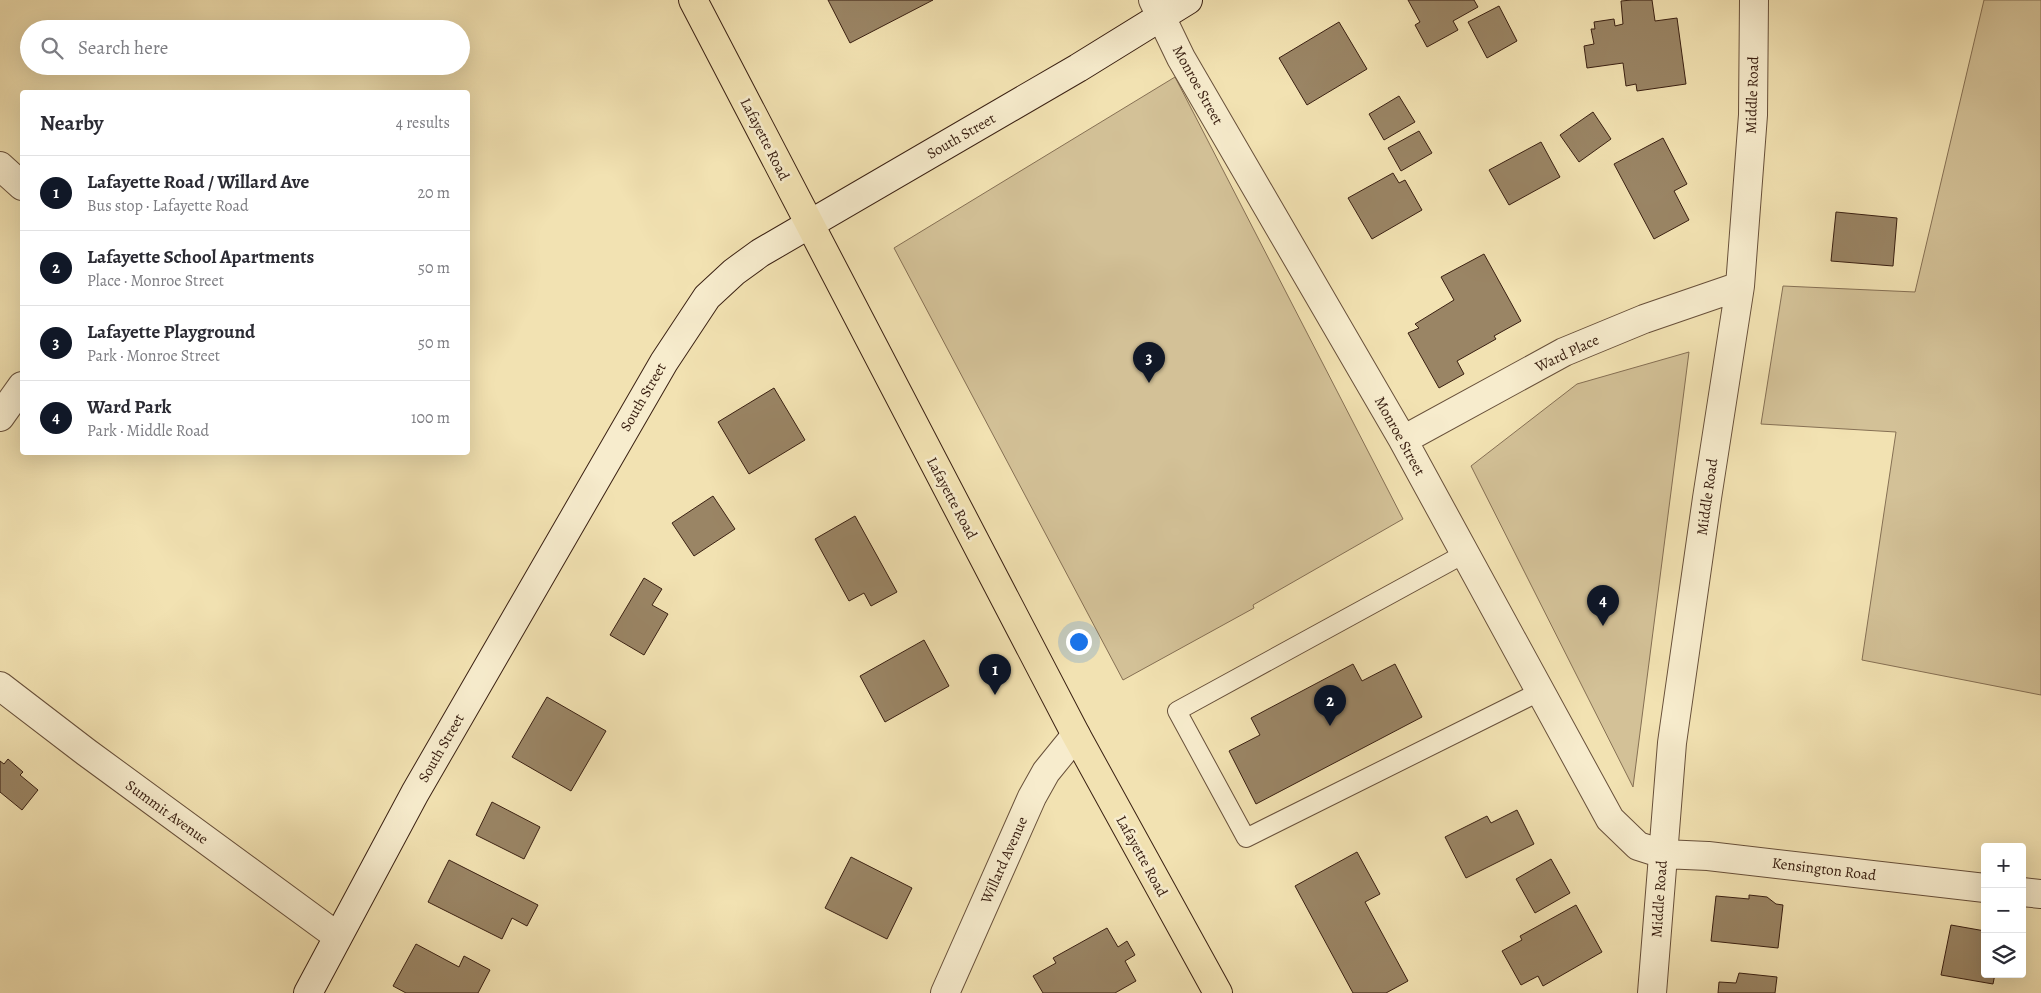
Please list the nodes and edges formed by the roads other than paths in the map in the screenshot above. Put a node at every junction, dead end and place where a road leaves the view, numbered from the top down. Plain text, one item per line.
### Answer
1 (693, 0) edge
2 (1188, 0) edge
3 (1754, 0) edge
4 (1157, 8) edge
5 (0, 166) edge
6 (20, 184) edge
7 (809, 224) junction
8 (1740, 286) junction
9 (20, 389) edge
10 (0, 417) edge
11 (1403, 440) junction
12 (1464, 554) junction
13 (0, 686) edge
14 (1539, 692) junction
15 (1076, 735) junction
16 (1663, 854) junction
17 (1981, 888) edge
18 (2026, 892) edge
19 (2041, 894) edge
20 (337, 936) junction
21 (308, 993) edge
22 (945, 993) edge
23 (1218, 993) edge
24 (1652, 993) edge

1 - 7 main road, Lafayette Road
2 - 4 street, South Street
3 - 8 street, Middle Road
4 - 7 street, South Street
4 - 11 street, Monroe Street
5 - 6 street
7 - 15 main road, Lafayette Road
7 - 20 street, South Street
8 - 11 street, Ward Place
8 - 16 street, Middle Road
9 - 10 street
11 - 12 street, Monroe Street
12 - 14 street, Monroe Street
12 - 14 lane
13 - 20 street, Summit Avenue
14 - 16 street, Monroe Street
15 - 22 street, Willard Avenue
15 - 23 main road, Lafayette Road
16 - 17 street, Kensington Road
16 - 24 street, Middle Road
18 - 19 street
20 - 21 street, South Street

